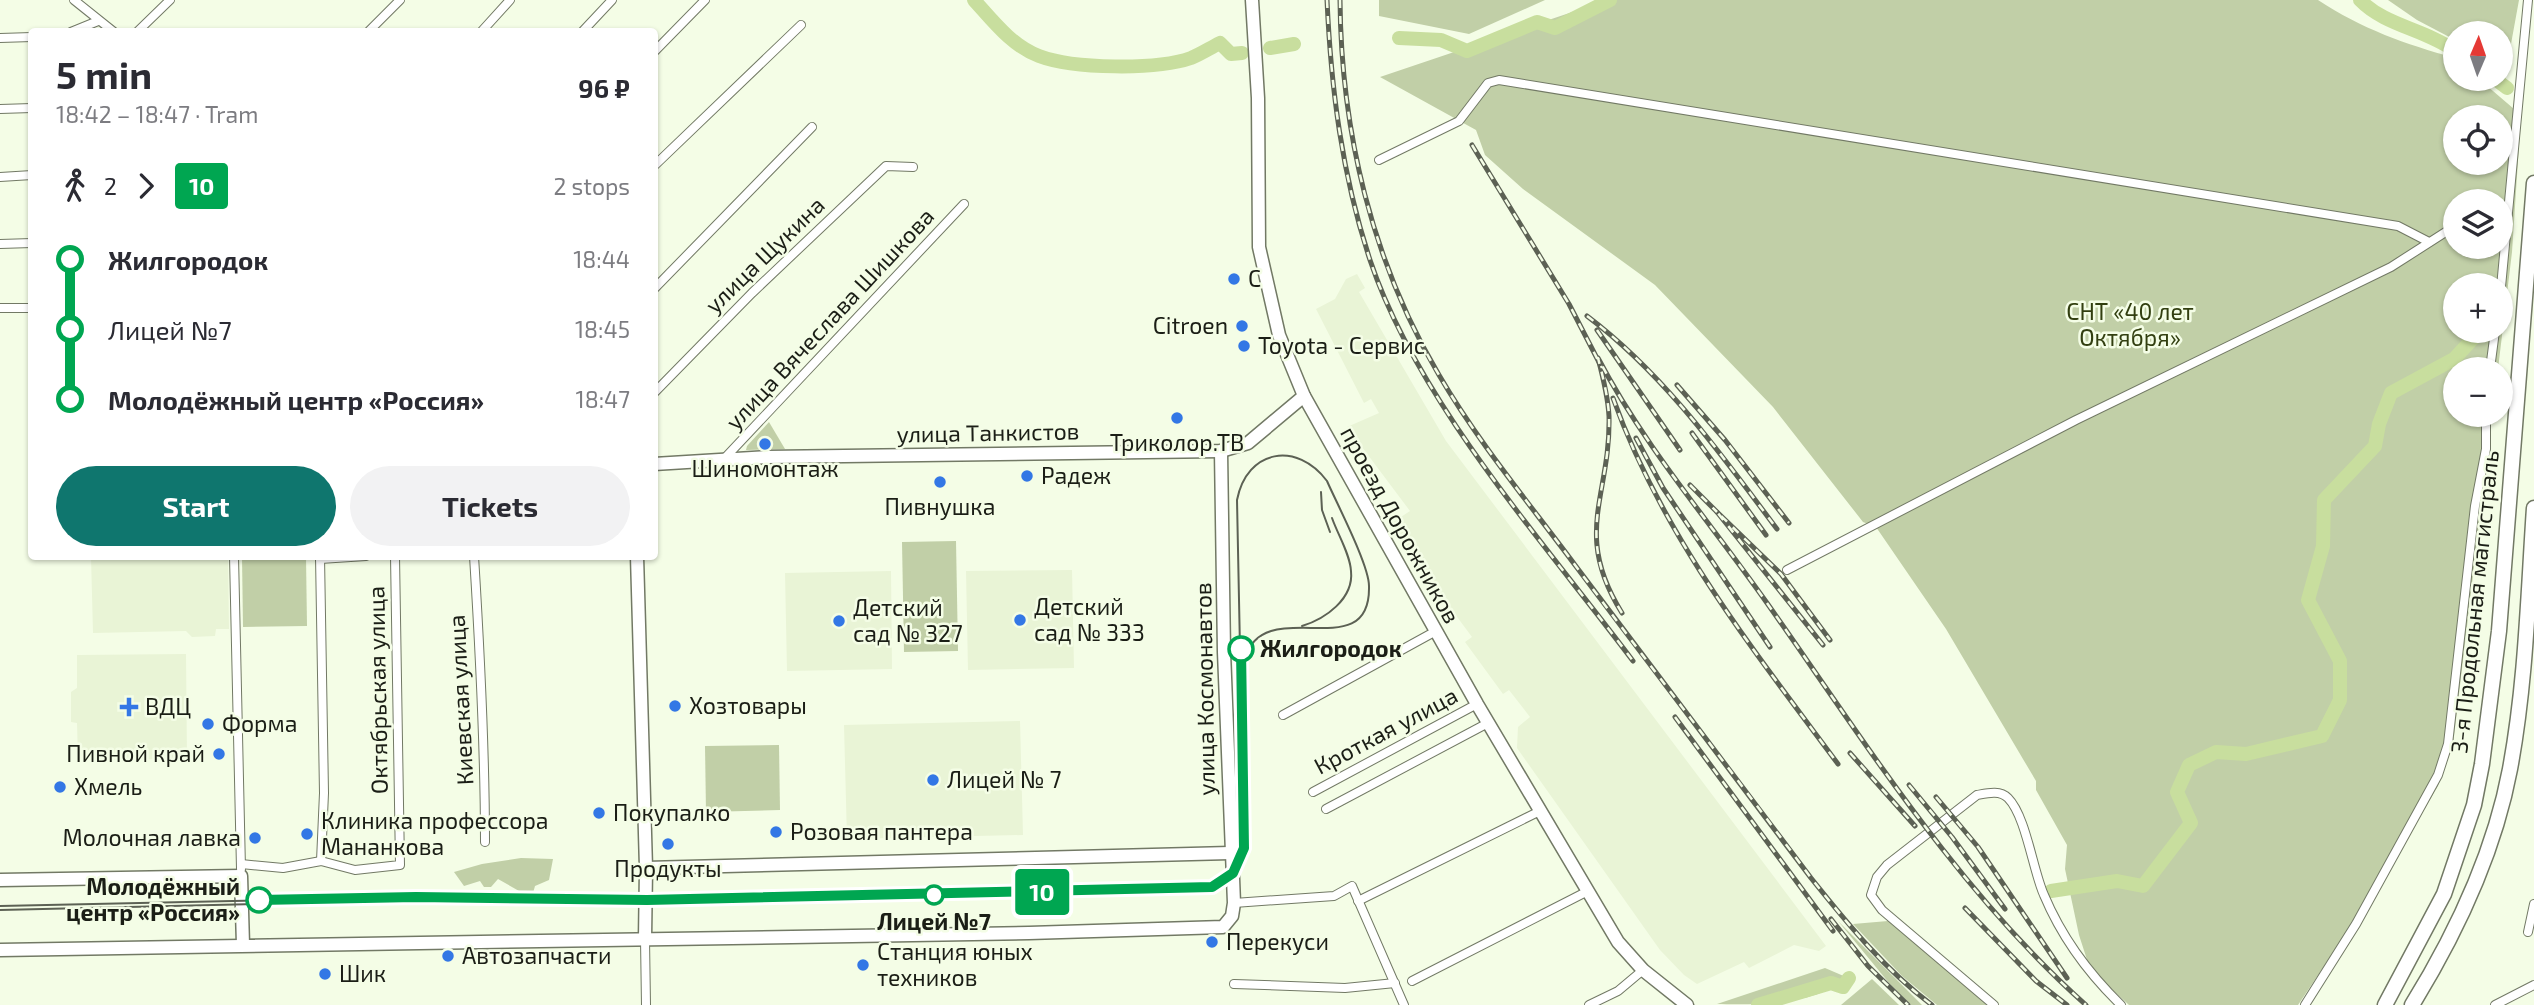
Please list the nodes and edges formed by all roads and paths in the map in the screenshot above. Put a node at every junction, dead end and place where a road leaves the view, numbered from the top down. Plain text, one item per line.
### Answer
1 (74, 0) edge
2 (170, 0) edge
3 (400, 0) edge
4 (510, 0) edge
5 (612, 0) edge
6 (705, 0) edge
7 (1252, 0) edge
8 (2528, 0) edge
9 (98, 21) junction
10 (801, 25) dead end
11 (81, 28) edge
12 (108, 28) edge
13 (141, 28) edge
14 (372, 28) edge
15 (485, 28) edge
16 (586, 28) edge
17 (28, 37) edge
18 (0, 38) edge
19 (658, 48) edge
20 (28, 108) edge
21 (0, 109) edge
22 (812, 127) dead end
23 (1379, 160) dead end
24 (658, 162) edge
25 (913, 167) dead end
26 (28, 175) edge
27 (0, 177) edge
28 (2534, 183) edge
29 (2507, 189) edge
30 (964, 204) dead end
31 (2443, 233) edge
32 (2429, 242) junction
33 (28, 243) edge
34 (0, 244) edge
35 (658, 285) edge
36 (0, 308) edge
37 (28, 308) edge
38 (658, 389) edge
39 (1304, 396) junction
40 (2486, 427) edge
41 (1221, 451) junction
42 (723, 460) junction
43 (658, 464) edge
44 (2534, 508) edge
45 (234, 560) edge
46 (320, 560) edge
47 (395, 560) edge
48 (474, 560) edge
49 (637, 560) edge
50 (1787, 570) dead end
51 (1436, 631) junction
52 (1476, 705) junction
53 (1283, 715) dead end
54 (1488, 723) junction
55 (1313, 792) dead end
56 (1326, 809) dead end
57 (1540, 811) junction
58 (485, 842) dead end
59 (1230, 853) junction
60 (321, 861) junction
61 (646, 868) junction
62 (242, 870) junction
63 (0, 880) edge
64 (1588, 891) junction
65 (1357, 901) junction
66 (1234, 903) junction
67 (2534, 904) edge
68 (2528, 932) dead end
69 (645, 939) junction
70 (243, 945) junction
71 (0, 950) edge
72 (1643, 970) junction
73 (1412, 981) dead end
74 (1395, 983) junction
75 (1234, 985) dead end
76 (2534, 985) edge
77 (646, 1005) edge
78 (1404, 1005) edge
79 (1589, 1005) edge
80 (1687, 1005) edge
81 (1994, 1005) edge
82 (2121, 1005) edge
83 (2305, 1005) edge
84 (2385, 1005) edge
85 (2412, 1005) edge
86 (2495, 1005) edge

1 - 9 street
2 - 13 street
3 - 14 street
4 - 15 street
5 - 16 street
6 - 19 street
7 - 39 main road, проезд Дорожников
8 - 29 street
9 - 11 street
9 - 12 street
10 - 24 street
17 - 18 street
20 - 21 street
22 - 35 street
23 - 32 street
25 - 38 street, улица Щукина
26 - 27 street
28 - 84 highway, 3-я Продольная магистраль
30 - 42 street, улица Вячеслава Шишкова
31 - 32 street
32 - 50 street
33 - 34 street
36 - 37 street
39 - 41 main road, улица Танкистов
39 - 51 main road, проезд Дорожников
40 - 83 street
41 - 42 main road, улица Танкистов
41 - 59 main road, улица Космонавтов
42 - 43 main road, улица Танкистов
44 - 85 highway
45 - 62 street
46 - 60 street
47 - 60 street, Октябрьская улица
48 - 58 street, Киевская улица
49 - 61 main road
51 - 52 main road, проезд Дорожников
51 - 53 street
52 - 54 main road, проезд Дорожников
52 - 55 street, Кроткая улица
54 - 56 street, Кроткая улица
54 - 57 main road, проезд Дорожников
57 - 64 main road, проезд Дорожников
57 - 65 street
59 - 61 main road
59 - 66 main road, улица Космонавтов
60 - 62 street
61 - 69 main road
62 - 63 main road
62 - 70 main road
64 - 72 main road, проезд Дорожников
64 - 73 street
65 - 66 street
65 - 74 street
66 - 69 main road, улица Космонавтов
67 - 68 street
69 - 70 main road
69 - 77 street
70 - 71 main road
72 - 79 street
72 - 80 main road, проезд Дорожников
74 - 75 street
74 - 78 street
76 - 86 street
81 - 82 street

